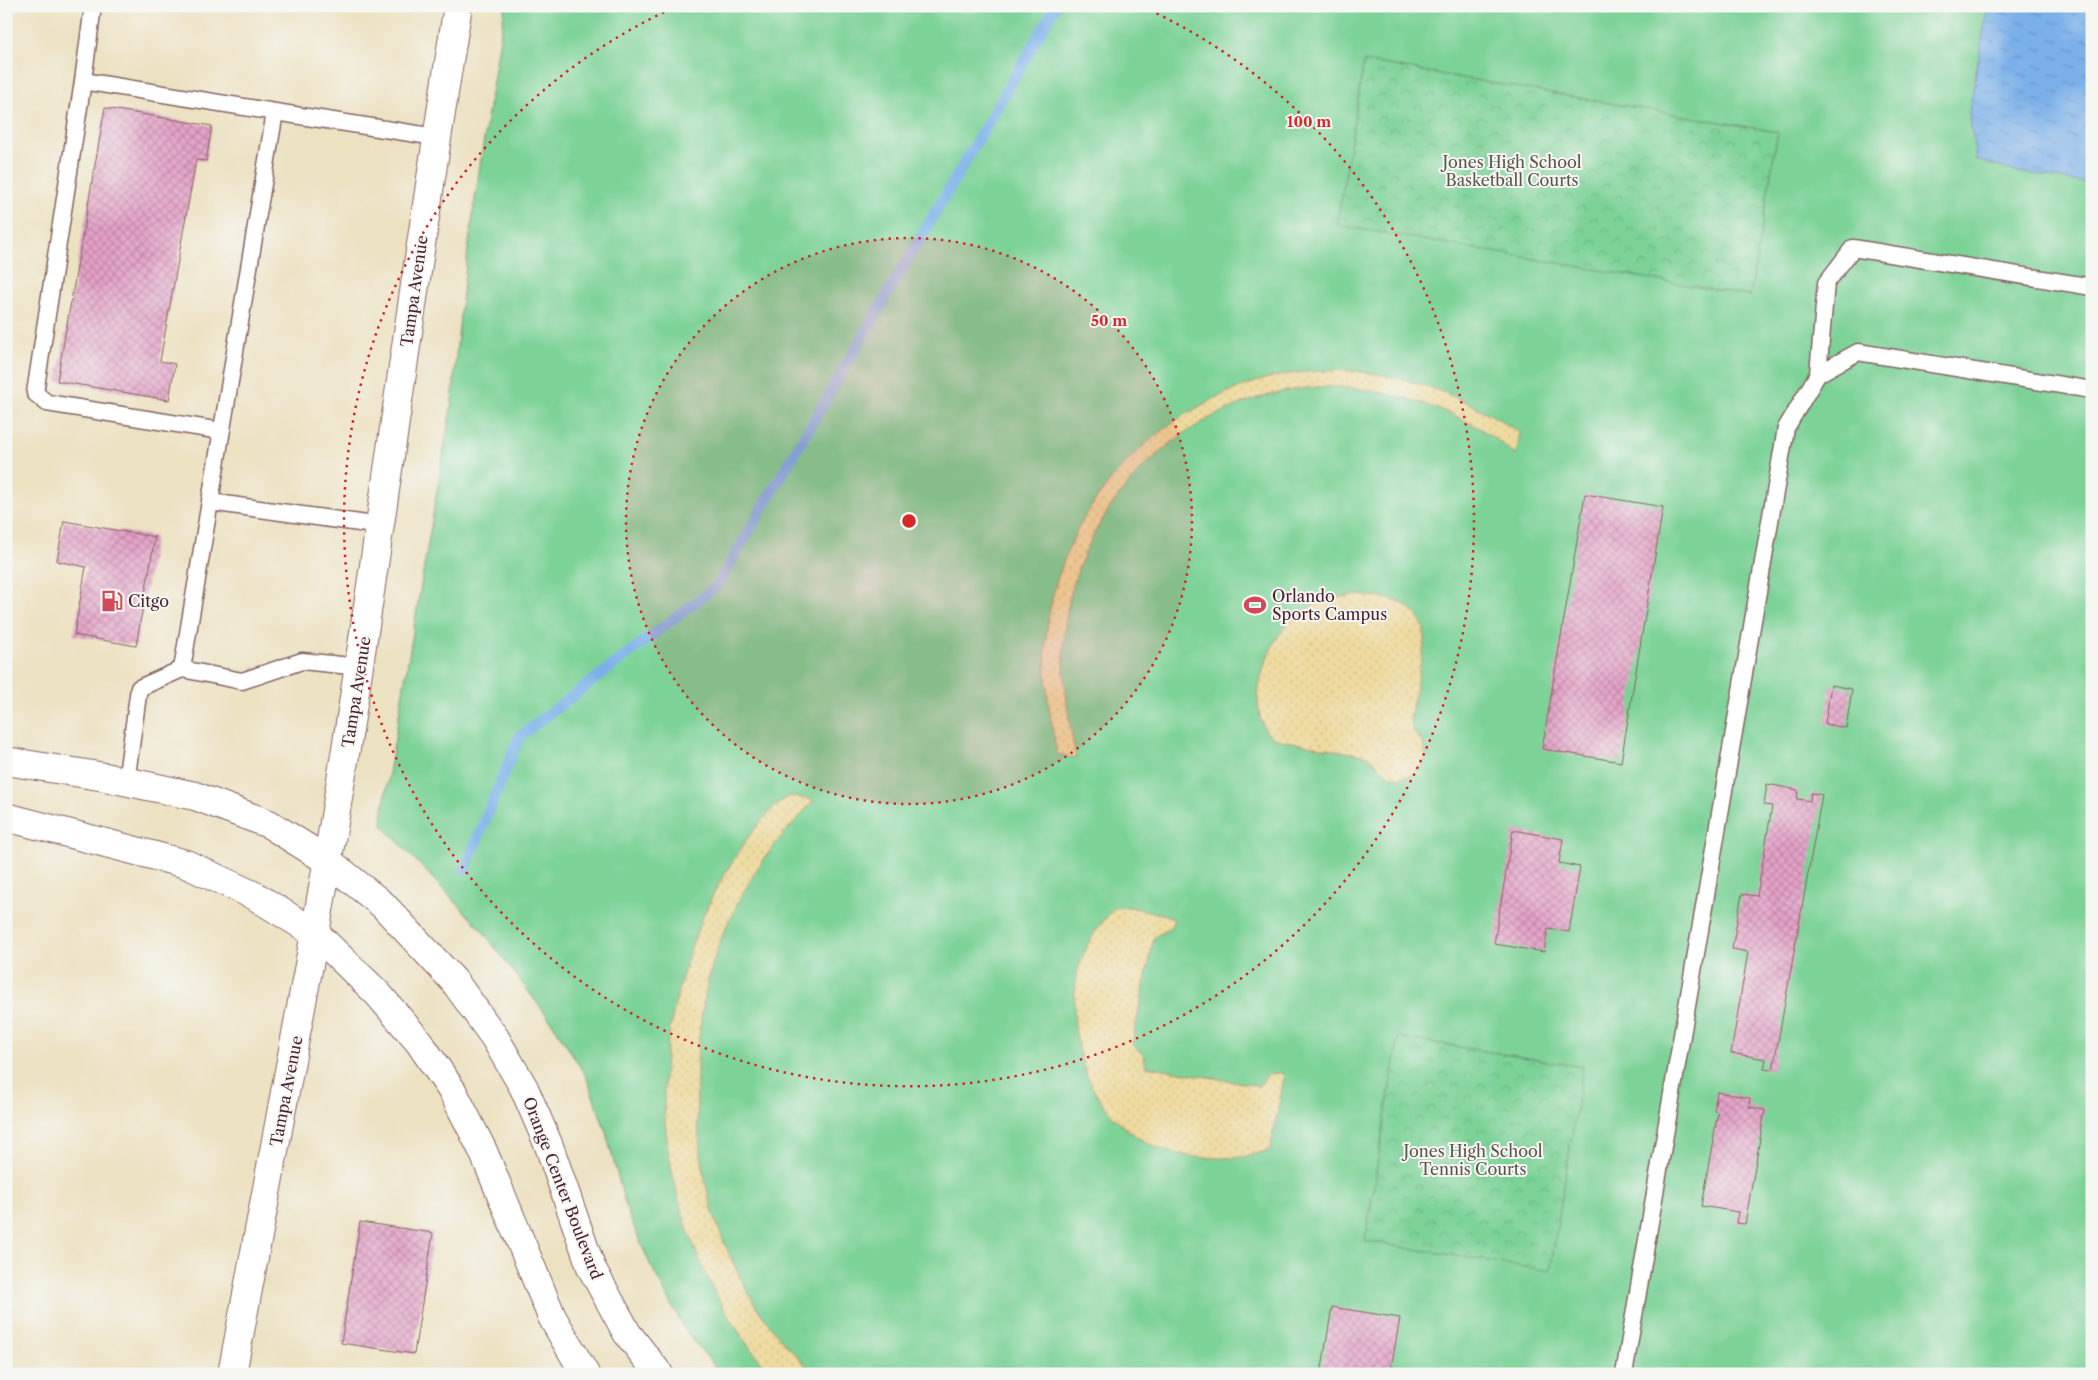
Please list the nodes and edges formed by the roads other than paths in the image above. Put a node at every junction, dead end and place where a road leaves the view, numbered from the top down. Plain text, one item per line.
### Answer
1 (93, 6) edge
2 (458, 6) edge
3 (83, 80) junction
4 (275, 112) junction
5 (436, 137) junction
6 (2092, 287) edge
7 (1818, 374) junction
8 (2092, 390) edge
9 (221, 431) junction
10 (210, 502) junction
11 (381, 526) junction
12 (360, 667) junction
13 (182, 669) junction
14 (6, 761) edge
15 (126, 782) junction
16 (6, 817) edge
17 (328, 861) junction
18 (315, 933) junction
19 (232, 1374) edge
20 (585, 1374) edge
21 (658, 1374) edge
22 (1624, 1374) edge

1 - 3 lane
2 - 5 street, Tampa Avenue
3 - 4 lane
3 - 9 lane
4 - 5 lane
4 - 9 lane
5 - 11 street, Tampa Avenue
6 - 7 lane
7 - 8 lane
7 - 22 lane
9 - 10 lane
10 - 11 lane
10 - 13 lane
11 - 12 street, Tampa Avenue
12 - 13 lane
12 - 17 street, Tampa Avenue
13 - 15 lane
14 - 15 street, Orange Center Boulevard
15 - 17 street, Orange Center Boulevard
16 - 18 street
17 - 18 street, Tampa Avenue
17 - 21 street, Orange Center Boulevard
18 - 19 street, Tampa Avenue
18 - 20 street

